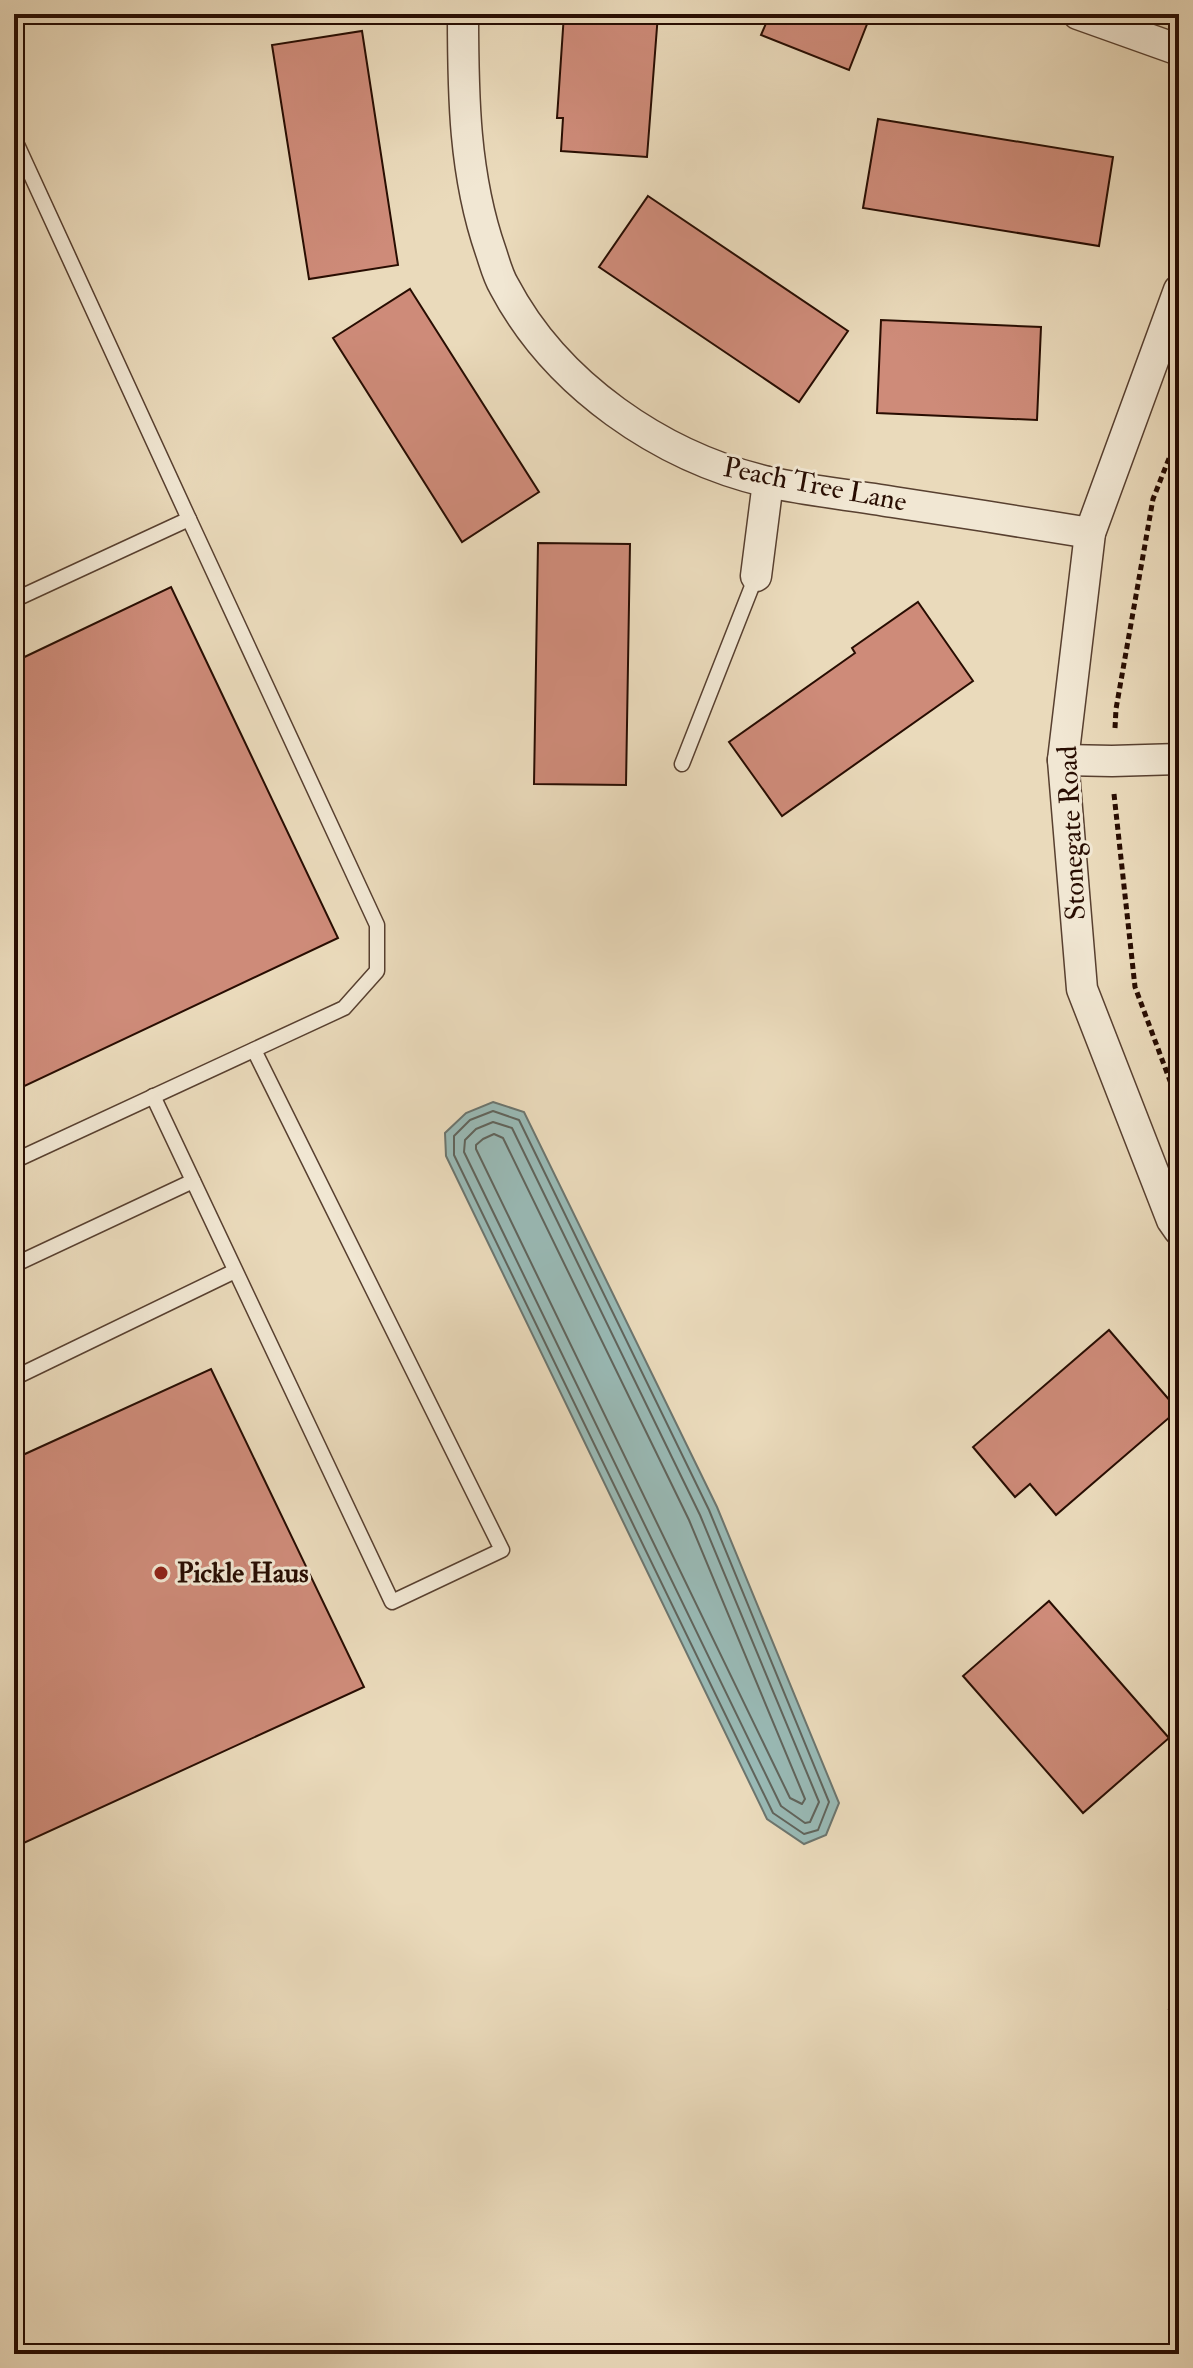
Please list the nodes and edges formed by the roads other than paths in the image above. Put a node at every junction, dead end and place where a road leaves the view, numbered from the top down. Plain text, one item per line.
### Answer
1 (463, 14) edge
2 (1078, 14) edge
3 (1179, 50) edge
4 (14, 138) edge
5 (1179, 290) edge
6 (768, 482) junction
7 (189, 519) junction
8 (1090, 533) junction
9 (756, 576) joint
10 (14, 600) edge
11 (1179, 759) edge
12 (1063, 760) junction
13 (682, 764) dead end
14 (254, 1050) junction
15 (153, 1096) junction
16 (14, 1161) edge
17 (193, 1181) junction
18 (1179, 1230) edge
19 (14, 1265) edge
20 (235, 1271) junction
21 (14, 1378) edge

1 - 6 street, Peach Tree Lane
2 - 3 street
4 - 7 lane
5 - 8 street, Stonegate Road
6 - 8 street, Peach Tree Lane
6 - 9 street
7 - 10 lane
7 - 14 lane
8 - 12 street, Stonegate Road
9 - 13 lane
11 - 12 street
12 - 18 street, Stonegate Road
14 - 15 lane
14 - 20 lane
15 - 16 lane
15 - 17 lane
17 - 19 lane
17 - 20 lane
20 - 21 lane

